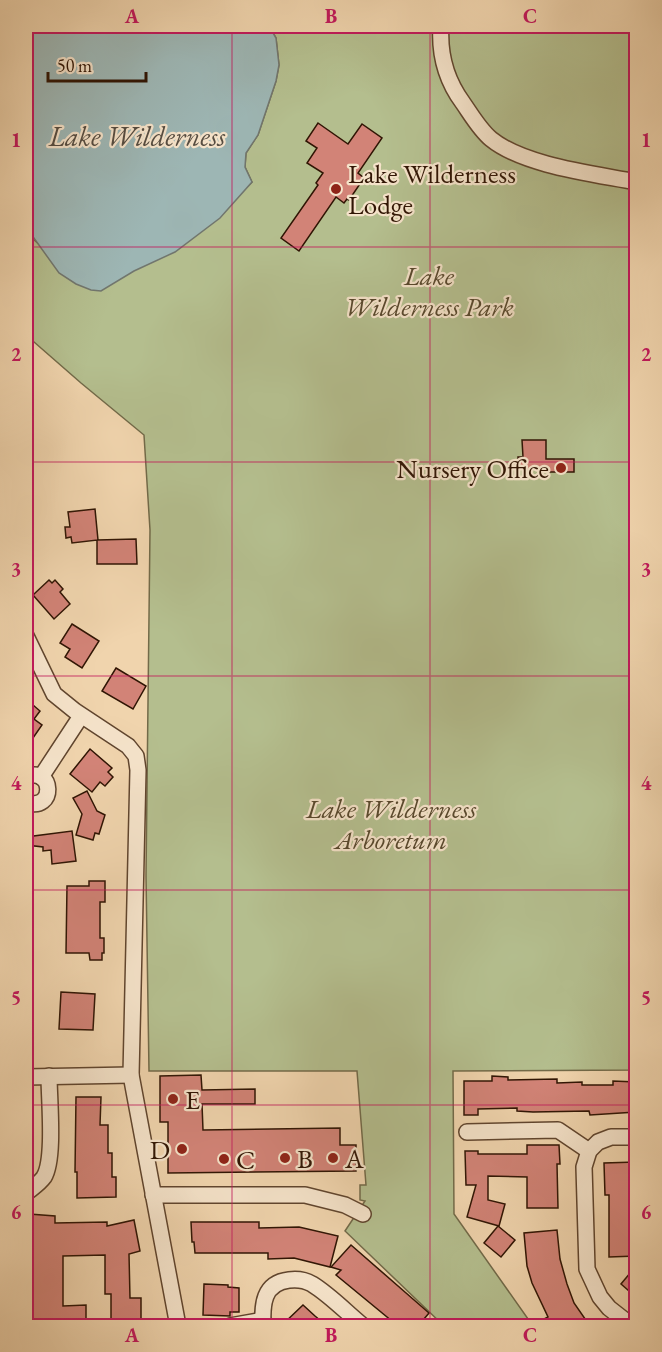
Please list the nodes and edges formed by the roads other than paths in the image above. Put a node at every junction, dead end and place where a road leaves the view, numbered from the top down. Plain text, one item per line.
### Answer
1 (441, 26) edge
2 (636, 182) edge
3 (26, 636) edge
4 (81, 716) junction
5 (26, 777) edge
6 (41, 777) junction
7 (26, 802) edge
8 (131, 1075) junction
9 (49, 1076) junction
10 (26, 1077) edge
11 (467, 1132) dead end
12 (636, 1137) edge
13 (589, 1150) junction
14 (26, 1193) edge
15 (153, 1195) junction
16 (363, 1214) dead end
17 (263, 1323) edge
18 (626, 1323) edge
19 (178, 1326) edge
20 (230, 1326) edge
21 (363, 1326) edge

1 - 2 street
3 - 4 street
4 - 6 street
4 - 8 street
5 - 6 street
6 - 7 street
8 - 9 street
8 - 15 street
9 - 10 street
9 - 14 street
11 - 13 street
12 - 13 street
13 - 18 street
15 - 16 street
15 - 19 street
17 - 20 street
17 - 21 street

